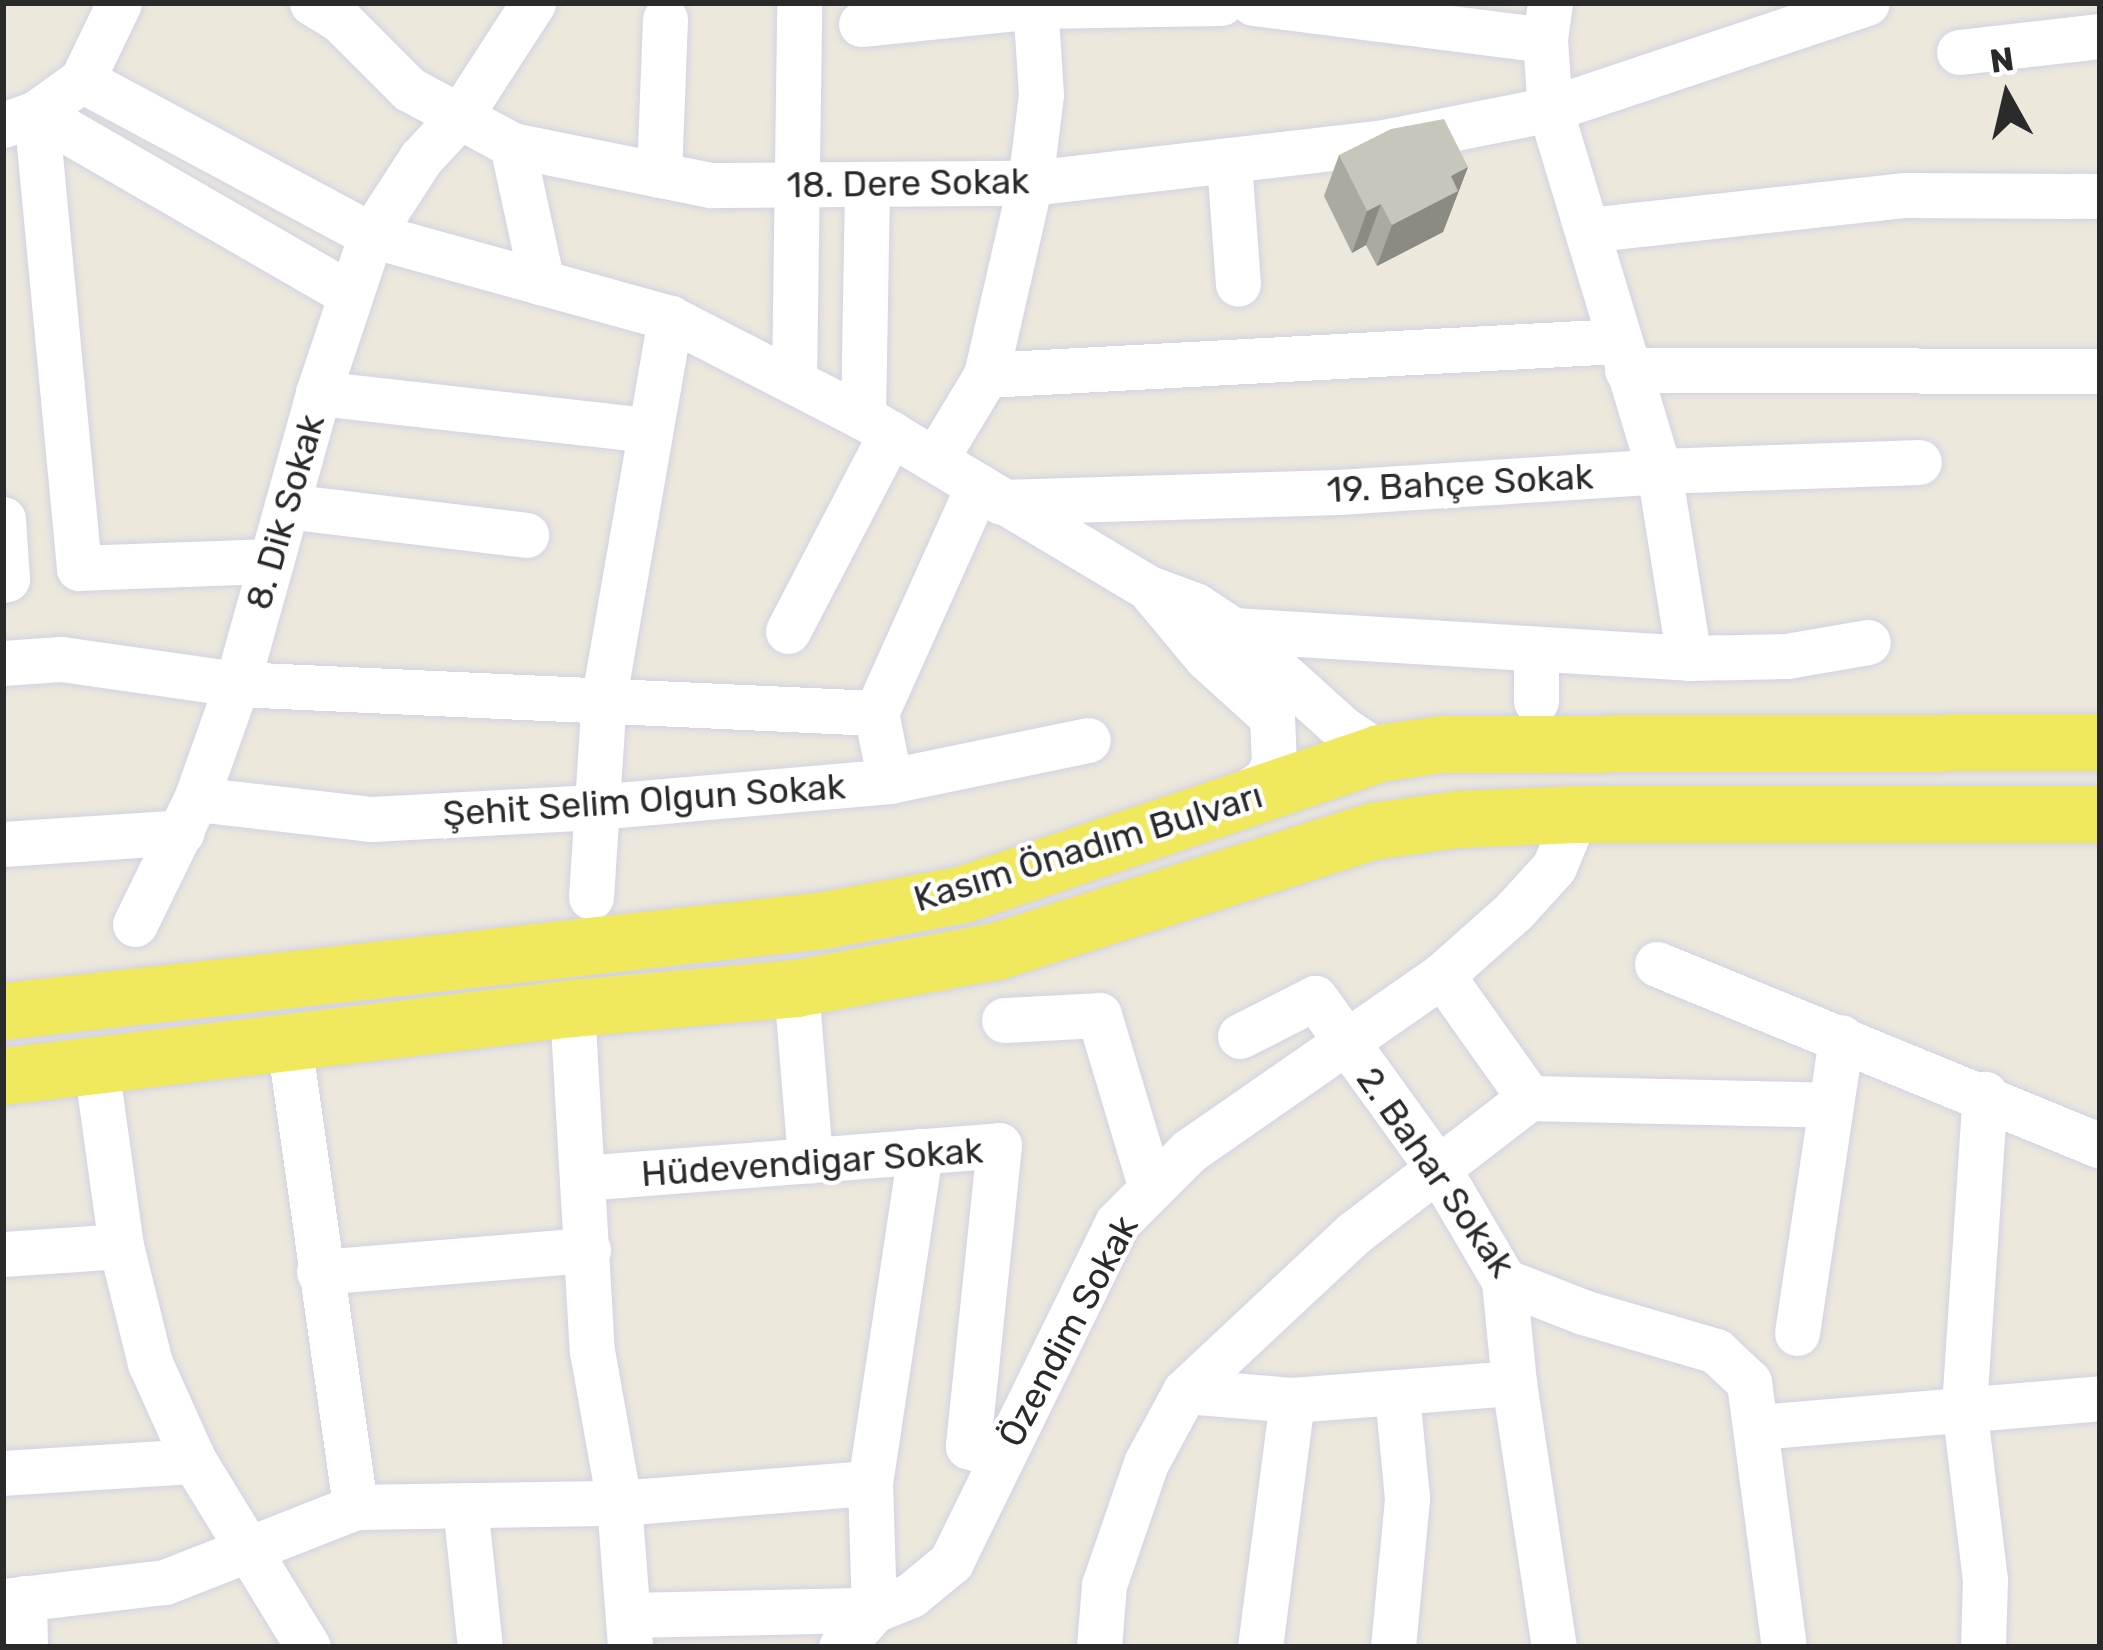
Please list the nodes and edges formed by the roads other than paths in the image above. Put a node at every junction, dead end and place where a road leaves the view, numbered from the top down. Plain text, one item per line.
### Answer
1 (119, 3) edge
2 (312, 3) edge
3 (533, 3) edge
4 (799, 3) edge
5 (1221, 3) edge
6 (1253, 3) edge
7 (1867, 3) edge
8 (1035, 4) edge
9 (1400, 11) edge
10 (665, 19) dead end
11 (1548, 21) edge
12 (861, 24) dead end
13 (2100, 36) edge
14 (1959, 52) dead end
15 (82, 80) junction
16 (1550, 109) junction
17 (460, 116) junction
18 (20, 119) edge
19 (512, 145) junction
20 (1229, 162) junction
21 (659, 175) junction
22 (1030, 184) junction
23 (795, 185) junction
24 (867, 185) junction
25 (2100, 196) edge
26 (1587, 230) junction
27 (371, 235) junction
28 (542, 283) junction
29 (1238, 284) dead end
30 (350, 294) junction
31 (670, 318) junction
32 (1622, 356) junction
33 (2100, 371) edge
34 (986, 375) junction
35 (794, 381) junction
36 (319, 393) junction
37 (877, 425) junction
38 (650, 430) junction
39 (936, 458) junction
40 (1918, 463) dead end
41 (1659, 471) junction
42 (990, 494) junction
43 (287, 506) junction
44 (3, 519) edge
45 (526, 535) dead end
46 (272, 561) junction
47 (3, 580) edge
48 (1149, 588) junction
49 (1233, 630) junction
50 (788, 632) dead end
51 (1868, 642) dead end
52 (1536, 649) junction
53 (1688, 658) junction
54 (3, 663) edge
55 (237, 684) junction
56 (604, 697) junction
57 (1536, 701) dead end
58 (876, 713) junction
59 (1088, 740) dead end
60 (2100, 742) edge
61 (1379, 753) junction
62 (890, 781) junction
63 (1234, 802) junction
64 (595, 807) junction
65 (1576, 814) junction
66 (2100, 814) edge
67 (189, 816) junction
68 (3, 844) edge
69 (591, 897) dead end
70 (134, 924) dead end
71 (1657, 964) dead end
72 (1442, 975) junction
73 (796, 988) junction
74 (572, 1008) junction
75 (3, 1010) edge
76 (1004, 1020) dead end
77 (1240, 1036) dead end
78 (1840, 1037) junction
79 (290, 1042) junction
80 (1343, 1043) junction
81 (96, 1066) junction
82 (3, 1076) edge
83 (1985, 1094) junction
84 (1529, 1098) junction
85 (1830, 1105) junction
86 (2100, 1146) edge
87 (920, 1151) junction
88 (810, 1160) junction
89 (1439, 1170) junction
90 (583, 1178) junction
91 (1151, 1189) junction
92 (121, 1246) junction
93 (588, 1250) junction
94 (3, 1255) edge
95 (319, 1273) junction
96 (1504, 1281) junction
97 (1797, 1333) dead end
98 (1514, 1383) junction
99 (1185, 1391) junction
100 (1397, 1394) junction
101 (2100, 1399) edge
102 (1292, 1400) junction
103 (1964, 1407) junction
104 (1758, 1427) junction
105 (1001, 1457) junction
106 (194, 1461) junction
107 (3, 1473) edge
108 (870, 1483) junction
109 (620, 1503) junction
110 (465, 1505) junction
111 (355, 1507) junction
112 (250, 1547) junction
113 (14, 1600) edge
114 (630, 1631) edge
115 (852, 1636) edge
116 (25, 1647) edge
117 (308, 1647) edge
118 (480, 1647) edge
119 (1099, 1647) edge
120 (1260, 1647) edge
121 (1393, 1647) edge
122 (1555, 1647) edge
123 (1784, 1647) edge
124 (1983, 1647) edge

1 - 15 street
2 - 17 street, 18. Dere Sokak
3 - 17 street, 8. Dik Sokak
4 - 23 street
5 - 8 street
6 - 9 street
7 - 16 street, 18. Dere Sokak
8 - 12 street
8 - 22 street
9 - 11 street
10 - 21 street
11 - 16 street
13 - 14 street
15 - 18 street
15 - 27 street
16 - 20 street, 18. Dere Sokak
16 - 26 street
17 - 19 street, 18. Dere Sokak
17 - 27 street, 8. Dik Sokak
18 - 30 street
18 - 46 street
19 - 21 street, 18. Dere Sokak
19 - 28 street
20 - 22 street, 18. Dere Sokak
20 - 29 street
21 - 23 street, 18. Dere Sokak
22 - 24 street, 18. Dere Sokak
22 - 34 street
23 - 24 street, 18. Dere Sokak
23 - 35 street
24 - 37 street
25 - 26 street
26 - 32 street
27 - 28 street
27 - 30 street, 8. Dik Sokak
28 - 31 street
30 - 36 street, 8. Dik Sokak
31 - 35 street
31 - 38 street
32 - 33 street
32 - 34 street
32 - 41 street
34 - 39 street
35 - 37 street
36 - 38 street
36 - 43 street, 8. Dik Sokak
37 - 39 street
37 - 50 street
38 - 56 street
39 - 42 street
40 - 41 street, 19. Bahçe Sokak
41 - 42 street, 19. Bahçe Sokak
41 - 53 street
42 - 48 street
42 - 58 street
43 - 45 street
43 - 46 street, 8. Dik Sokak
44 - 47 street
46 - 55 street, 8. Dik Sokak
48 - 49 street
48 - 63 street
49 - 52 street
49 - 61 street
51 - 53 street
52 - 53 street
52 - 57 street
54 - 55 street
55 - 56 street
55 - 67 street, 8. Dik Sokak
56 - 58 street
56 - 64 street
58 - 62 street
59 - 62 street, Şehit Selim Olgun Sokak
60 - 61 main road, Kasım Önadım Bulvarı
61 - 63 main road, Kasım Önadım Bulvarı
62 - 64 street, Şehit Selim Olgun Sokak
63 - 75 main road, Kasım Önadım Bulvarı
64 - 67 street, Şehit Selim Olgun Sokak
64 - 69 street
65 - 66 main road, Kasım Önadım Bulvarı
65 - 72 street, Özendim Sokak
65 - 73 main road, Kasım Önadım Bulvarı
67 - 68 street, Şehit Selim Olgun Sokak
67 - 70 street, 8. Dik Sokak
71 - 78 street
72 - 80 street, Özendim Sokak
72 - 84 street
73 - 74 main road, Kasım Önadım Bulvarı
73 - 88 street
74 - 79 main road, Kasım Önadım Bulvarı
74 - 90 street
76 - 91 street
77 - 80 street, 2. Bahar Sokak
78 - 83 street
78 - 85 street
79 - 81 main road, Kasım Önadım Bulvarı
79 - 95 street
80 - 89 street, 2. Bahar Sokak
80 - 91 street, Özendim Sokak
81 - 82 main road, Kasım Önadım Bulvarı
81 - 92 street
83 - 86 street
83 - 103 street
84 - 85 street
84 - 89 street
85 - 97 street
87 - 88 street, Hüdevendigar Sokak
87 - 105 street, Hüdevendigar Sokak
87 - 108 street
88 - 90 street, Hüdevendigar Sokak
89 - 96 street, 2. Bahar Sokak
89 - 99 street
90 - 93 street
91 - 105 street, Özendim Sokak
92 - 94 street
92 - 106 street
93 - 95 street
93 - 109 street
95 - 111 street
96 - 98 street
96 - 104 street, 2. Bahar Sokak
98 - 100 street
98 - 122 street
99 - 102 street
99 - 119 street
100 - 102 street
100 - 121 street
101 - 103 street
102 - 120 street
103 - 104 street
103 - 124 street
104 - 123 street, 2. Bahar Sokak
105 - 115 street, Özendim Sokak
106 - 107 street
106 - 112 street
108 - 109 street
108 - 115 street
109 - 110 street
109 - 114 street
110 - 111 street
110 - 118 street
111 - 112 street
112 - 113 street
112 - 117 street
113 - 116 street
114 - 115 street, Özendim Sokak

